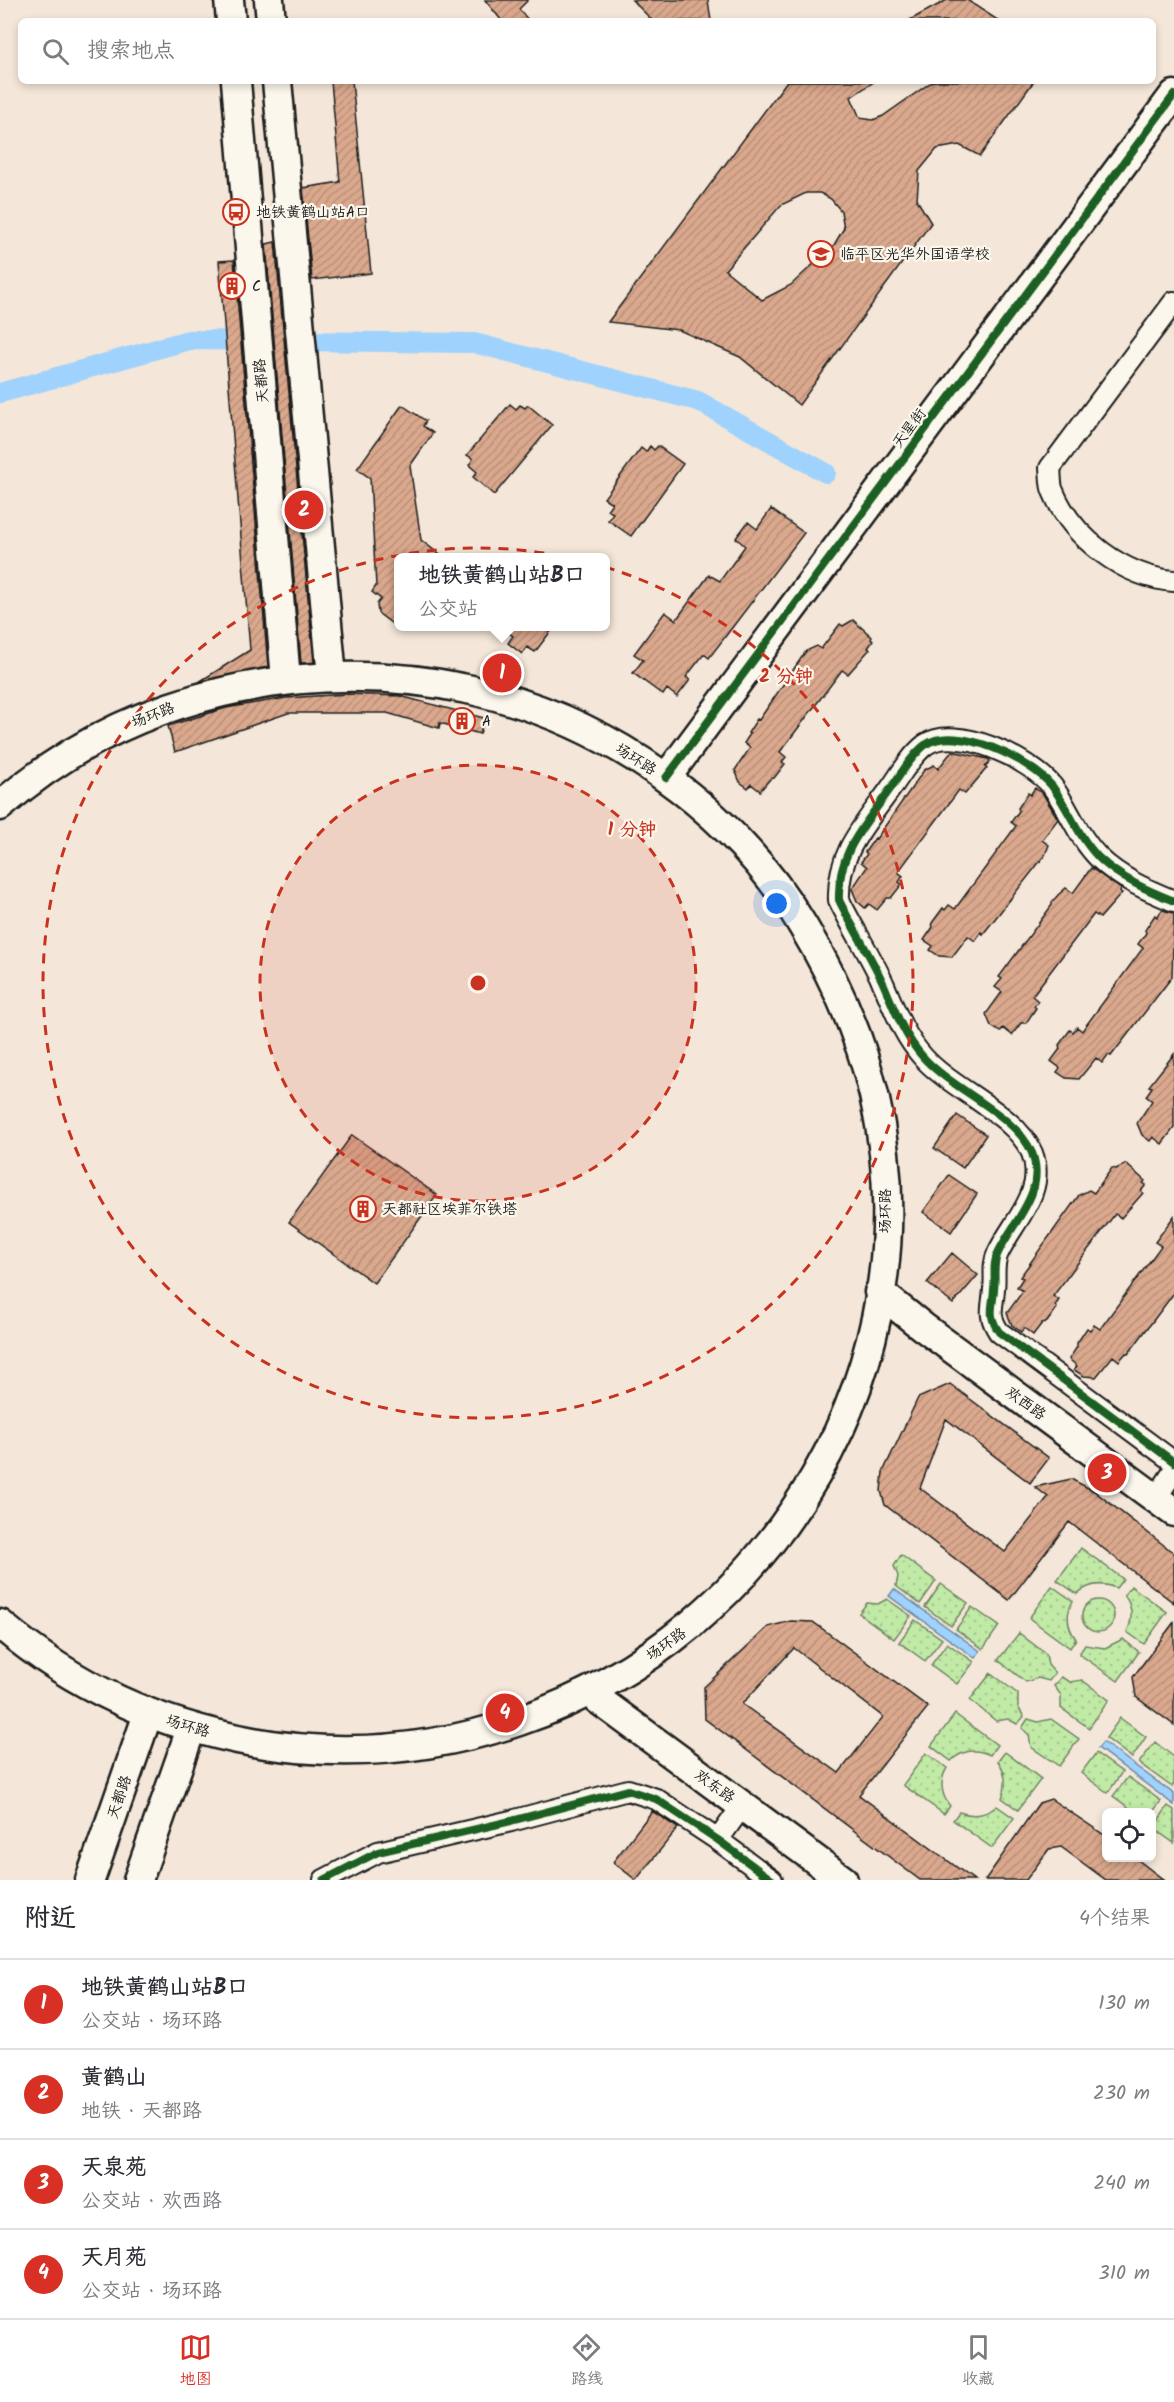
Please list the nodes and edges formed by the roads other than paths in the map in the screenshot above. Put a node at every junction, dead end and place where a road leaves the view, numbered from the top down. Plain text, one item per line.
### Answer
1 (229, 0) edge
2 (269, 0) edge
3 (231, 18) edge
4 (271, 18) edge
5 (236, 84) edge
6 (277, 84) edge
7 (1174, 95) edge
8 (1174, 303) edge
9 (1174, 581) edge
10 (332, 677) junction
11 (286, 680) junction
12 (666, 778) junction
13 (0, 806) edge
14 (1174, 901) edge
15 (879, 1292) junction
16 (1174, 1462) edge
17 (1174, 1471) edge
18 (1165, 1505) edge
19 (0, 1624) edge
20 (588, 1692) junction
21 (148, 1714) junction
22 (191, 1729) junction
23 (742, 1806) junction
24 (718, 1840) junction
25 (90, 1880) edge
26 (138, 1880) edge
27 (324, 1880) edge
28 (772, 1880) edge
29 (843, 1880) edge

1 - 3 main road
2 - 4 main road
5 - 11 main road, 天都路
6 - 10 main road
7 - 12 main road, 天星街
8 - 9 street
10 - 11 main road, 场环路
10 - 12 main road, 场环路
11 - 13 main road, 场环路
12 - 15 main road, 场环路
14 - 16 street
15 - 18 main road, 欢西路
15 - 20 main road, 场环路
17 - 18 street
19 - 21 main road, 场环路
20 - 22 main road, 场环路
20 - 23 main road, 欢东路
21 - 22 main road, 场环路
21 - 25 main road, 天都路
22 - 26 main road
23 - 24 street
23 - 29 main road, 欢东路
24 - 27 street
24 - 28 street

